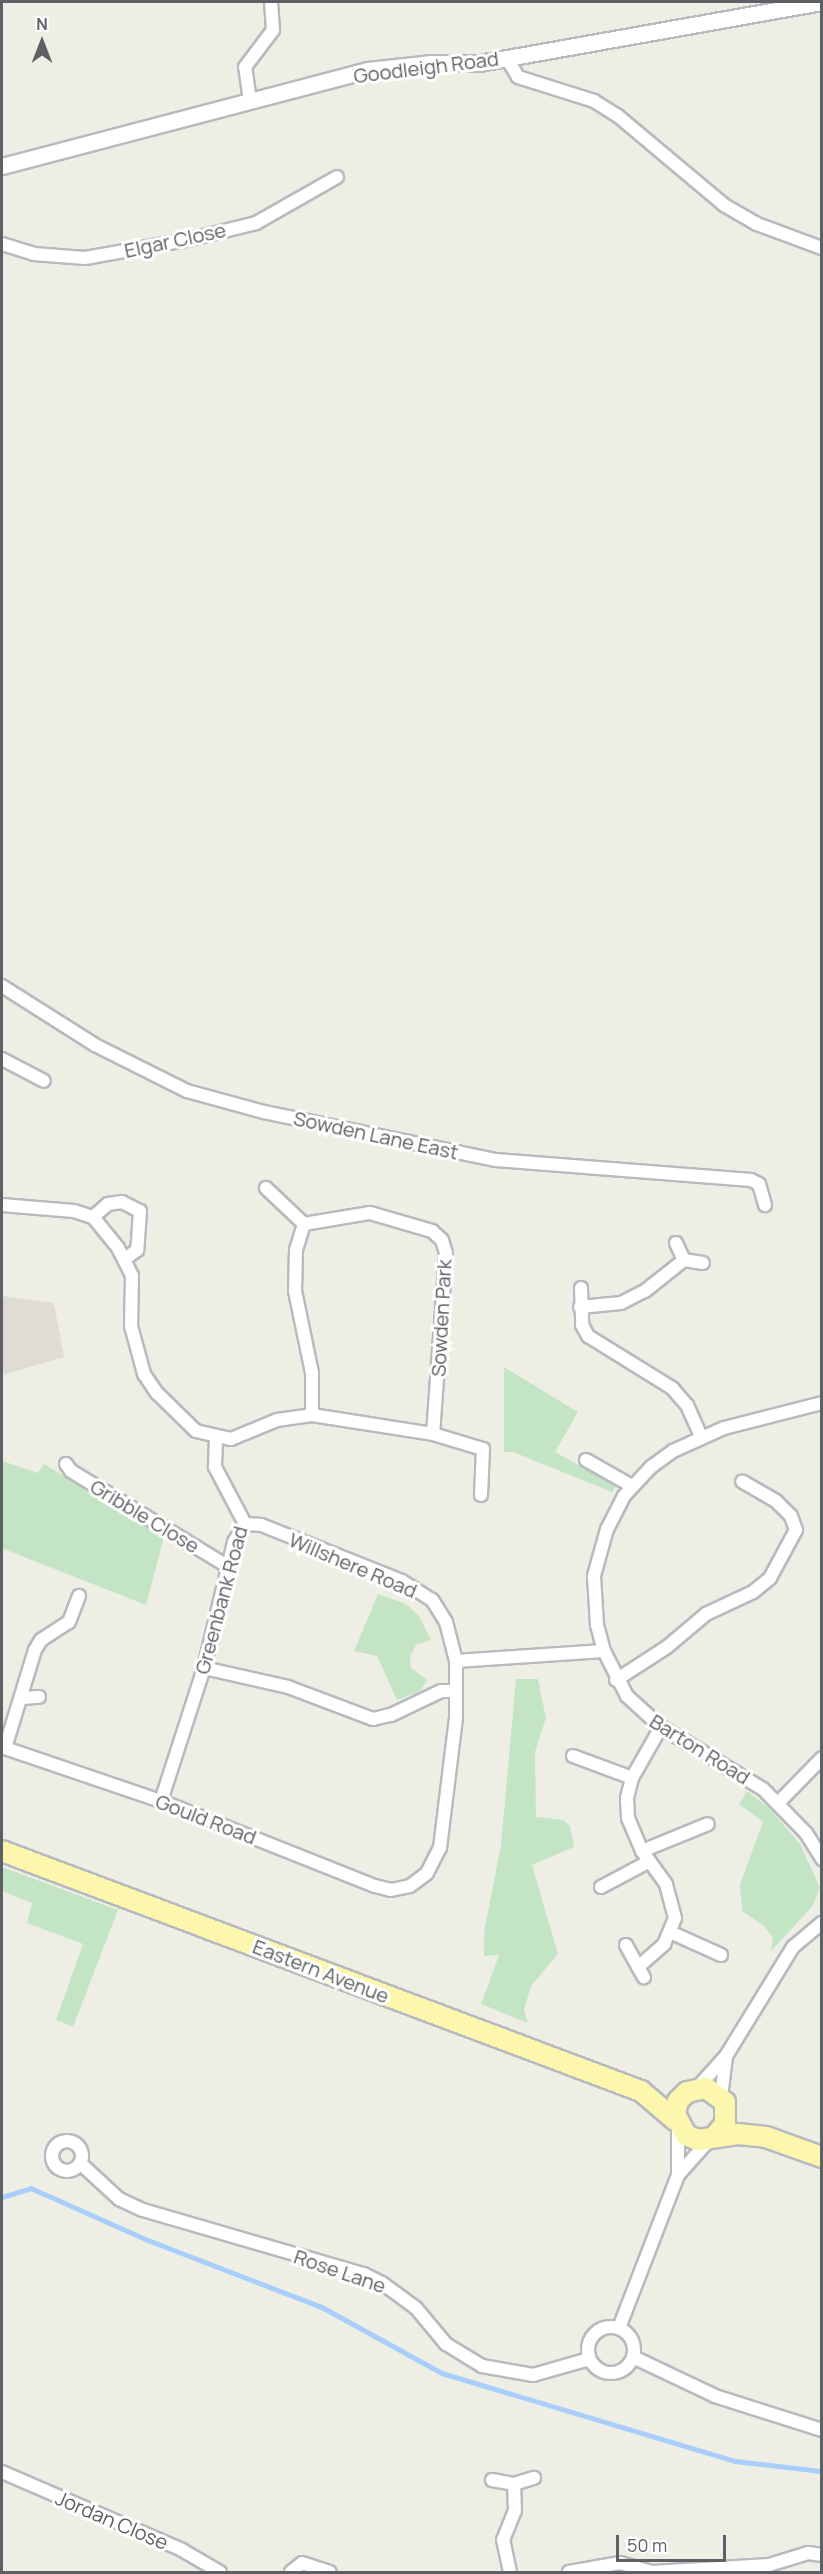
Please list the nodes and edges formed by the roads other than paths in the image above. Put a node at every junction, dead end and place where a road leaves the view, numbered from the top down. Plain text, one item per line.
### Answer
1 (271, 2) edge
2 (822, 2) edge
3 (506, 57) junction
4 (250, 101) junction
5 (2, 166) edge
6 (337, 177) dead end
7 (2, 244) edge
8 (822, 248) edge
9 (2, 986) edge
10 (2, 1059) edge
11 (44, 1081) dead end
12 (266, 1188) dead end
13 (2, 1205) edge
14 (765, 1205) dead end
15 (93, 1217) junction
16 (304, 1224) junction
17 (676, 1243) dead end
18 (125, 1259) junction
19 (684, 1260) junction
20 (703, 1263) dead end
21 (581, 1288) dead end
22 (580, 1307) junction
23 (822, 1403) edge
24 (312, 1415) junction
25 (433, 1434) junction
26 (216, 1438) junction
27 (702, 1438) junction
28 (586, 1460) dead end
29 (66, 1464) dead end
30 (742, 1481) dead end
31 (632, 1486) junction
32 (481, 1495) dead end
33 (245, 1524) junction
34 (227, 1566) junction
35 (79, 1596) dead end
36 (604, 1651) junction
37 (456, 1661) junction
38 (204, 1668) junction
39 (616, 1680) junction
40 (454, 1691) junction
41 (39, 1697) dead end
42 (23, 1698) junction
43 (661, 1727) junction
44 (3, 1747) edge
45 (573, 1756) dead end
46 (822, 1758) edge
47 (632, 1778) junction
48 (161, 1801) junction
49 (778, 1803) junction
50 (708, 1824) dead end
51 (2, 1851) edge
52 (646, 1856) junction
53 (822, 1859) edge
54 (410, 1886) joint
55 (601, 1887) dead end
56 (822, 1923) edge
57 (670, 1932) junction
58 (626, 1945) dead end
59 (721, 1954) dead end
60 (726, 2056) junction
61 (641, 2091) junction
62 (689, 2092) junction
63 (724, 2104) junction
64 (677, 2123) junction
65 (713, 2137) junction
66 (766, 2137) junction
67 (822, 2157) edge
68 (81, 2164) dead end
69 (678, 2175) junction
70 (619, 2328) junction
71 (633, 2357) junction
72 (589, 2359) junction
73 (822, 2430) edge
74 (2, 2472) edge
75 (534, 2478) dead end
76 (492, 2480) dead end
77 (514, 2484) junction
78 (822, 2555) edge
79 (220, 2572) edge
80 (291, 2572) edge
81 (330, 2572) edge
82 (510, 2572) edge
83 (569, 2572) edge
84 (652, 2572) edge

1 - 4 street
2 - 3 street, Goodleigh Road
3 - 4 street, Goodleigh Road
3 - 8 street
4 - 5 street, Goodleigh Road
6 - 7 street, Elgar Close
9 - 14 street, Sowden Lane East
10 - 11 street
12 - 16 street
13 - 15 street
15 - 18 street
15 - 18 street
16 - 24 street
16 - 25 street, Sowden Park
17 - 19 street
18 - 26 street
19 - 20 street
19 - 22 street
21 - 22 street
22 - 27 street
23 - 27 street, Barton Road
24 - 25 street
24 - 26 street
25 - 32 street
26 - 33 street, Greenbank Road
27 - 31 street, Barton Road
28 - 31 street
29 - 34 street, Gribble Close
30 - 39 street
31 - 36 street, Barton Road
33 - 34 street, Greenbank Road
33 - 37 street, Willshere Road
34 - 38 street, Greenbank Road
35 - 42 street
36 - 37 street
36 - 39 street, Barton Road
37 - 40 street, Willshere Road
38 - 40 street
38 - 48 street, Greenbank Road
39 - 43 street, Barton Road
40 - 54 street, Willshere Road
41 - 42 street
42 - 44 street
43 - 47 street
43 - 49 street, Barton Road
44 - 48 street, Gould Road
45 - 47 street
46 - 49 street
47 - 52 street
48 - 54 street, Gould Road
49 - 53 street, Barton Road
50 - 52 street
51 - 61 main road, Eastern Avenue
52 - 55 street
52 - 57 street
56 - 60 street
57 - 58 street
57 - 59 street
60 - 62 street
60 - 63 street
61 - 62 main road, Eastern Avenue
61 - 64 main road, Eastern Avenue
62 - 63 main road
62 - 64 main road
63 - 65 main road
63 - 66 main road
64 - 65 main road
64 - 69 street
65 - 66 main road
65 - 69 street
66 - 67 main road
68 - 72 street, Rose Lane
69 - 70 street
70 - 71 street
70 - 72 street
71 - 72 street
71 - 73 street
74 - 79 street, Jordan Close
75 - 77 street
76 - 77 street
77 - 82 street
78 - 84 street
80 - 81 street
83 - 84 street

